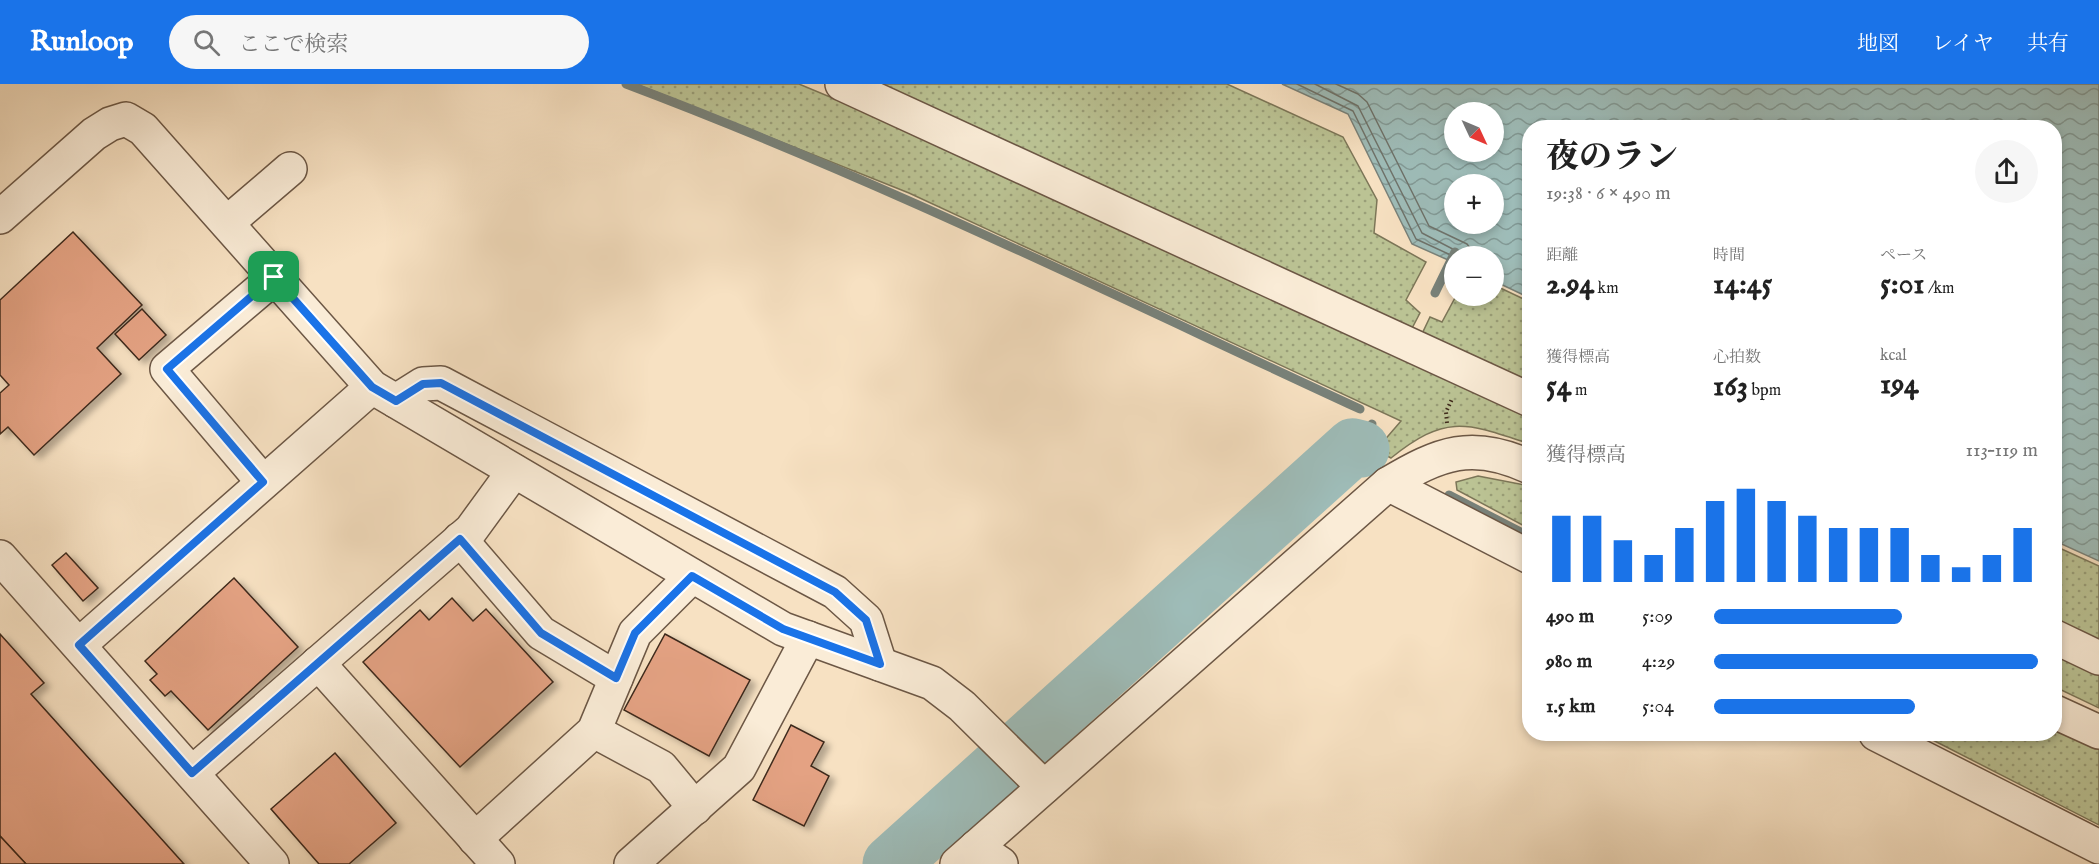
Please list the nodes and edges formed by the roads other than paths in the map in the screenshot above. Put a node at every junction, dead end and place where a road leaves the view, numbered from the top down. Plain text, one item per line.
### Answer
1 (842, 84) edge
2 (290, 169) dead end
3 (0, 217) edge
4 (227, 223) junction
5 (274, 277) junction
6 (384, 394) junction
7 (1522, 396) edge
8 (1522, 463) edge
9 (514, 471) junction
10 (263, 482) junction
11 (1388, 484) junction
12 (460, 539) junction
13 (1522, 553) edge
14 (0, 557) edge
15 (692, 576) junction
16 (808, 638) junction
17 (2062, 640) edge
18 (79, 645) junction
19 (2099, 658) edge
20 (318, 663) junction
21 (880, 664) junction
22 (616, 678) junction
23 (2062, 715) edge
24 (594, 731) junction
25 (2099, 732) edge
26 (1890, 741) edge
27 (192, 773) junction
28 (1044, 788) junction
29 (695, 808) junction
30 (475, 838) junction
31 (2099, 847) edge
32 (978, 858) edge
33 (272, 864) edge
34 (498, 864) edge
35 (631, 864) edge

1 - 7 street
2 - 4 street
3 - 4 street
4 - 5 street
5 - 6 street
5 - 10 street
6 - 9 street
6 - 10 street
6 - 21 street
8 - 11 street
9 - 12 street
9 - 15 street
10 - 18 street
11 - 13 street
11 - 28 street
12 - 20 street
12 - 22 street
14 - 18 street
15 - 16 street
15 - 22 street
16 - 21 street
16 - 29 street
17 - 19 street
18 - 27 street
20 - 27 street
20 - 30 street
21 - 28 street
22 - 24 street
23 - 25 street
24 - 29 street
24 - 30 street
26 - 31 street
27 - 33 street
28 - 32 street
29 - 35 street
30 - 34 street

